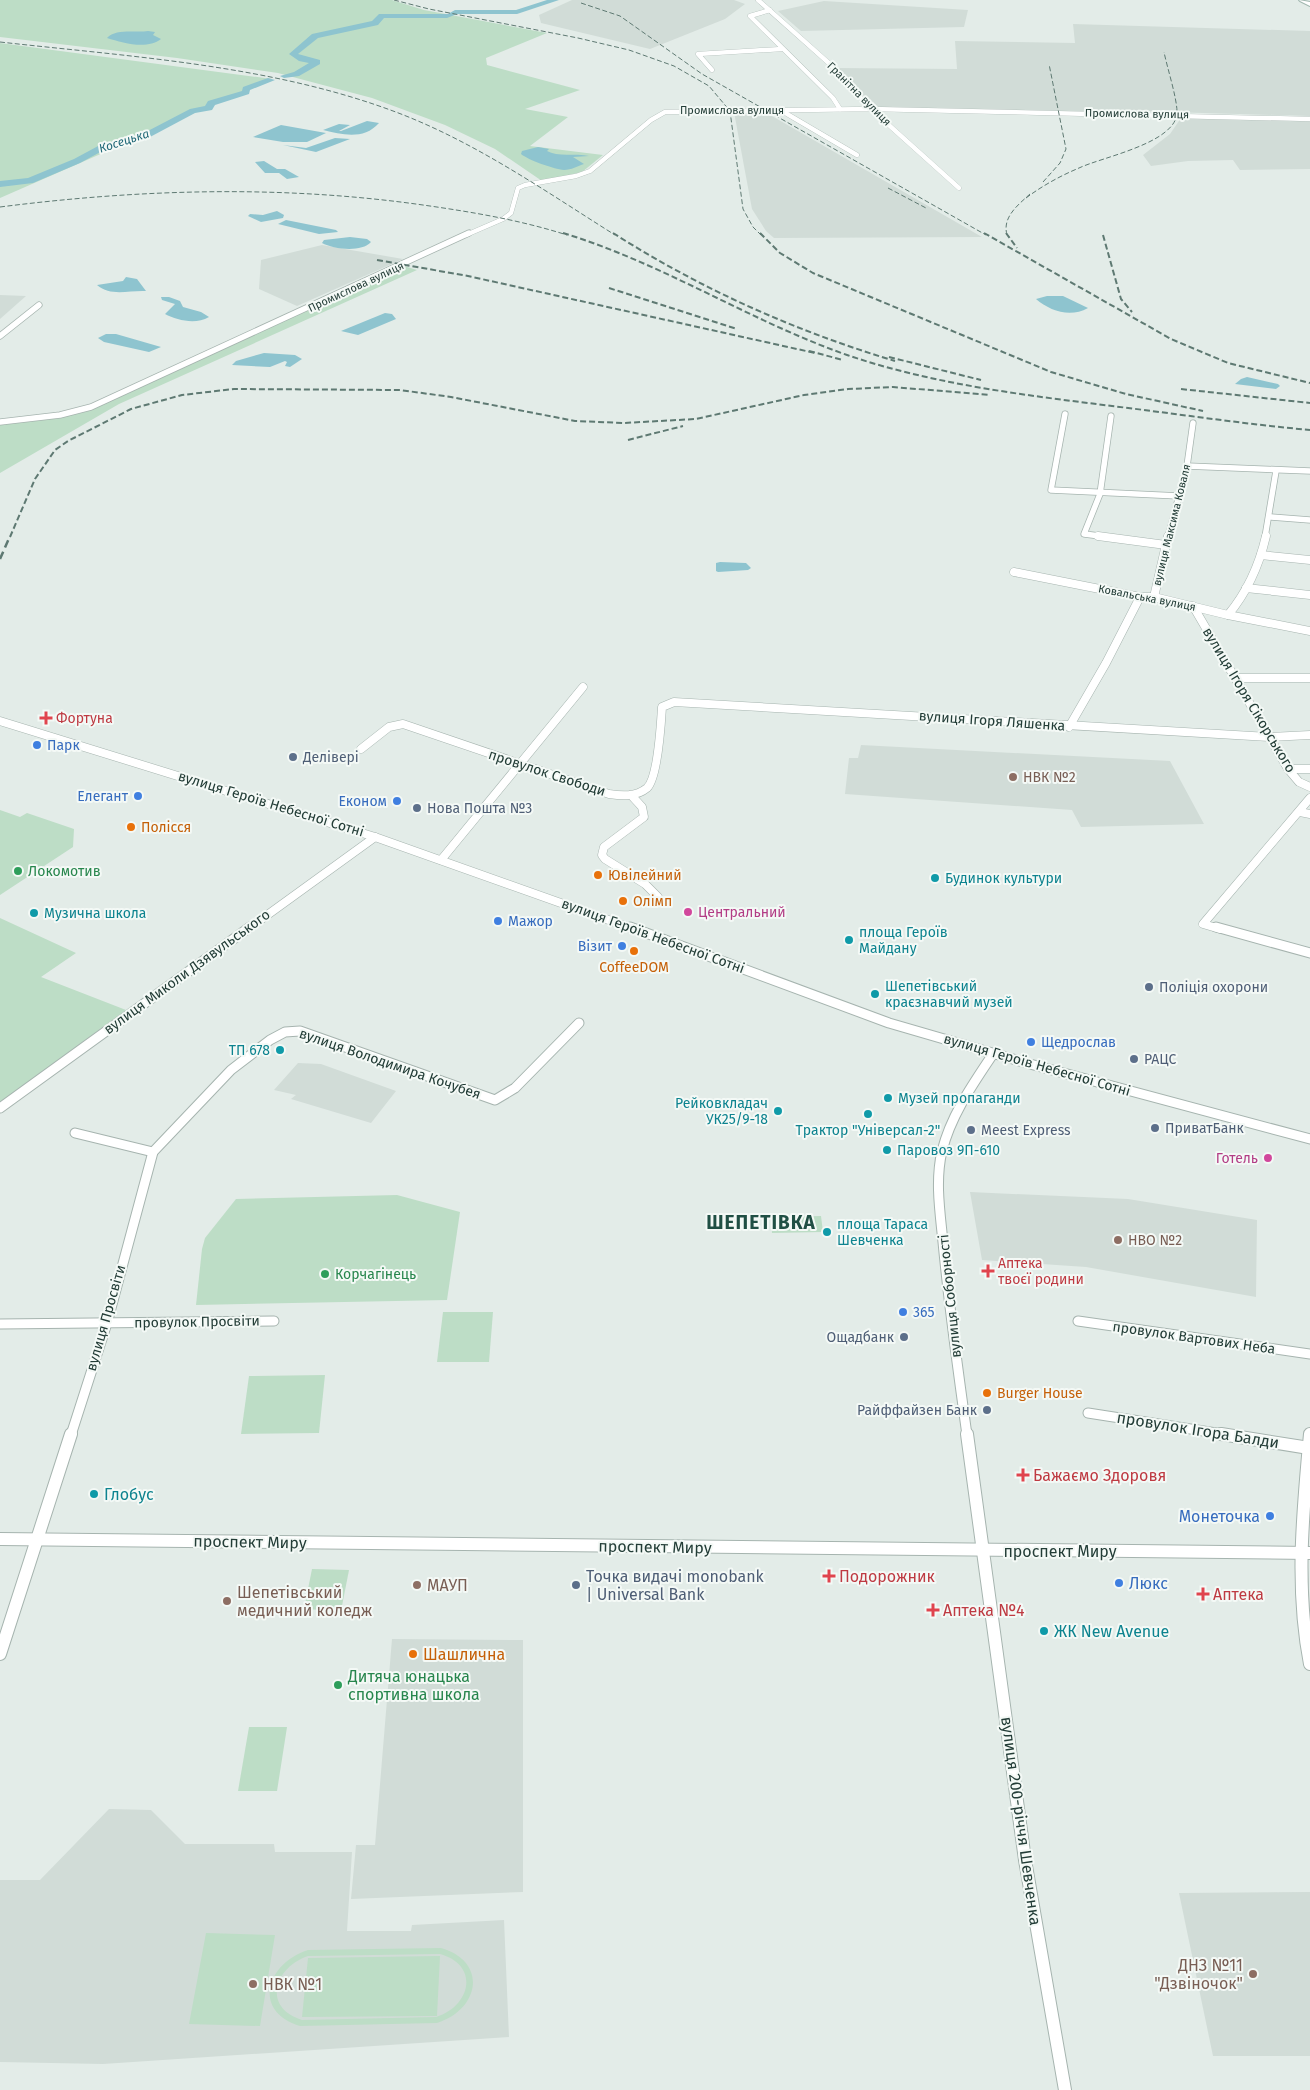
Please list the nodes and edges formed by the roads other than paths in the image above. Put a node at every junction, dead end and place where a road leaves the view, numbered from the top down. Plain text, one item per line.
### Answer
1 (758, 0) edge
2 (1302, 0) edge
3 (1310, 4) edge
4 (770, 10) junction
5 (782, 49) junction
6 (712, 70) dead end
7 (840, 109) junction
8 (871, 109) junction
9 (780, 110) junction
10 (1310, 119) edge
11 (857, 155) dead end
12 (959, 188) dead end
13 (39, 305) dead end
14 (0, 336) edge
15 (1065, 414) dead end
16 (1111, 416) dead end
17 (0, 422) edge
18 (1193, 423) dead end
19 (1187, 466) junction
20 (1276, 471) junction
21 (1310, 471) edge
22 (1100, 494) junction
23 (1179, 496) junction
24 (1271, 517) junction
25 (1310, 520) edge
26 (1166, 545) junction
27 (1261, 556) junction
28 (1310, 560) edge
29 (1014, 572) dead end
30 (1246, 588) junction
31 (1310, 595) edge
32 (1140, 597) junction
33 (1154, 598) junction
34 (1193, 606) junction
35 (1228, 615) junction
36 (1310, 631) edge
37 (1236, 678) junction
38 (1310, 678) edge
39 (584, 687) dead end
40 (0, 721) edge
41 (1069, 727) junction
42 (1310, 735) edge
43 (1269, 737) junction
44 (361, 749) dead end
45 (520, 764) junction
46 (1288, 769) junction
47 (1310, 769) edge
48 (1310, 787) edge
49 (631, 795) junction
50 (1310, 798) edge
51 (1300, 812) junction
52 (1310, 814) edge
53 (374, 836) junction
54 (441, 860) junction
55 (658, 897) dead end
56 (1310, 954) edge
57 (579, 1023) dead end
58 (285, 1032) joint
59 (993, 1054) junction
60 (0, 1108) edge
61 (75, 1133) dead end
62 (1310, 1139) edge
63 (153, 1152) junction
64 (274, 1321) dead end
65 (1078, 1321) dead end
66 (107, 1323) junction
67 (0, 1324) edge
68 (1310, 1354) edge
69 (1088, 1413) dead end
70 (1310, 1434) edge
71 (1309, 1448) edge
72 (0, 1538) edge
73 (36, 1539) junction
74 (983, 1550) junction
75 (1306, 1553) edge
76 (0, 1654) edge
77 (1310, 1664) edge
78 (1065, 2090) edge

1 - 4 street, Гранітна вулиця
2 - 3 main road
4 - 5 street
4 - 8 street, Гранітна вулиця
5 - 6 street
5 - 7 street
7 - 8 street, Промислова вулиця
7 - 9 street, Промислова вулиця
8 - 10 street, Промислова вулиця
8 - 12 street, Гранітна вулиця
9 - 11 street
9 - 17 street, Промислова вулиця
13 - 14 street
15 - 22 street
16 - 22 street
18 - 19 street, вулиця Максима Коваля
19 - 20 street
19 - 23 street, вулиця Максима Коваля
20 - 21 street
20 - 24 street, вулиця Ігоря Сікорського
22 - 23 street
22 - 26 street
23 - 26 street, вулиця Максима Коваля
24 - 25 street
24 - 27 street, вулиця Ігоря Сікорського
26 - 33 street, вулиця Максима Коваля
27 - 28 street
27 - 30 street, вулиця Ігоря Сікорського
29 - 32 street, Ковальська вулиця
30 - 31 street
30 - 35 street, вулиця Ігоря Сікорського
32 - 33 street, Ковальська вулиця
32 - 41 street, вулиця Максима Коваля
33 - 34 street, Ковальська вулиця
34 - 35 street, Ковальська вулиця
34 - 37 street, вулиця Ігоря Сікорського
35 - 36 street, Ковальська вулиця
37 - 38 street
37 - 43 street, вулиця Ігоря Сікорського
39 - 45 street
40 - 53 street, вулиця Героїв Небесної Сотні
41 - 43 street, вулиця Ігоря Ляшенка
41 - 49 street, вулиця Ігоря Ляшенка
42 - 43 street, вулиця Ігоря Ляшенка
43 - 46 street, вулиця Ігоря Сікорського
44 - 45 street, провулок Свободи
45 - 49 street, провулок Свободи
45 - 54 street
46 - 47 street
46 - 48 street, вулиця Ігоря Сікорського
49 - 55 street
50 - 51 street
51 - 52 street
51 - 56 street
53 - 54 street, вулиця Героїв Небесної Сотні
53 - 60 street, вулиця Миколи Дзявульського
54 - 59 street, вулиця Героїв Небесної Сотні
57 - 58 street, вулиця Володимира Кочубея
58 - 63 street, вулиця Просвіти
59 - 62 street, вулиця Героїв Небесної Сотні
59 - 74 street, вулиця Соборності
61 - 63 street
63 - 66 street, вулиця Просвіти
64 - 66 street, провулок Просвіти
65 - 68 street, провулок Вартових Неба
66 - 67 street, провулок Просвіти
66 - 73 street, вулиця Просвіти
69 - 71 street, провулок Ігора Балди
70 - 71 street
71 - 75 street
72 - 73 street, проспект Миру
73 - 74 street, проспект Миру
73 - 76 street, вулиця Просвіти
74 - 75 street, проспект Миру
74 - 78 street, вулиця 200-річчя Шевченка
75 - 77 street

